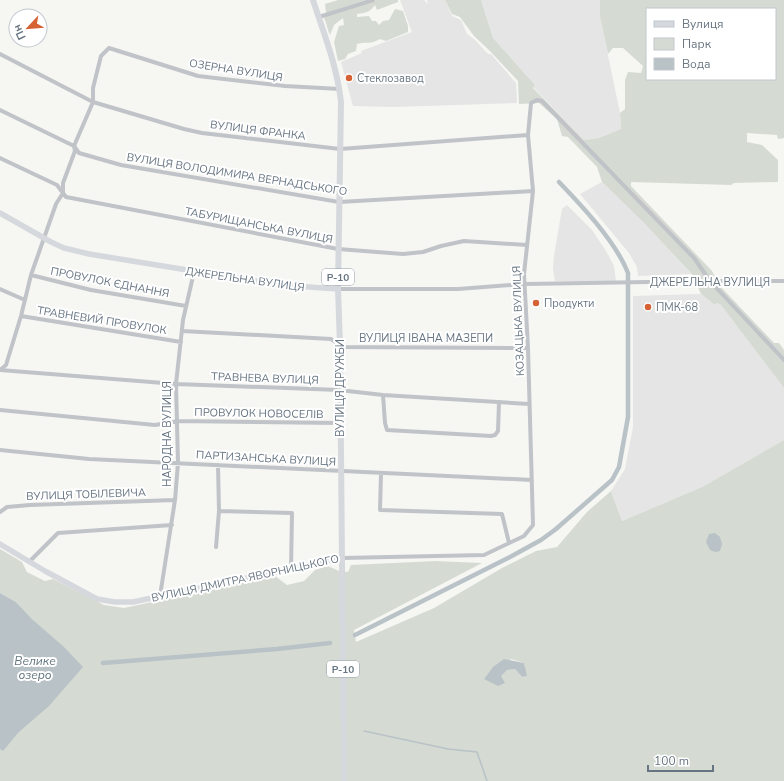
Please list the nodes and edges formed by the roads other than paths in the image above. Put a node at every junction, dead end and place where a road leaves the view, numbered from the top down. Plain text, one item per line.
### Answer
1 (313, 0) edge
2 (373, 0) edge
3 (319, 17) junction
4 (0, 54) edge
5 (340, 89) junction
6 (93, 102) junction
7 (0, 110) edge
8 (528, 135) junction
9 (74, 146) junction
10 (340, 149) junction
11 (0, 158) edge
12 (533, 191) junction
13 (63, 193) junction
14 (339, 202) junction
15 (0, 213) edge
16 (44, 238) junction
17 (527, 245) junction
18 (338, 249) junction
19 (194, 272) junction
20 (31, 275) junction
21 (710, 281) junction
22 (784, 281) edge
23 (525, 284) junction
24 (0, 289) edge
25 (338, 289) junction
26 (25, 300) junction
27 (186, 306) junction
28 (21, 316) junction
29 (182, 331) junction
30 (181, 342) junction
31 (340, 345) junction
32 (528, 348) junction
33 (784, 360) edge
34 (0, 370) edge
35 (176, 384) junction
36 (339, 390) junction
37 (383, 395) junction
38 (499, 402) junction
39 (529, 404) junction
40 (0, 410) edge
41 (178, 421) junction
42 (340, 423) junction
43 (0, 450) edge
44 (178, 463) junction
45 (218, 465) junction
46 (341, 470) junction
47 (381, 474) junction
48 (532, 480) junction
49 (175, 500) junction
50 (219, 511) junction
51 (0, 512) edge
52 (172, 525) junction
53 (524, 536) joint
54 (510, 543) junction
55 (0, 544) edge
56 (216, 547) dead end
57 (342, 558) junction
58 (29, 562) junction
59 (291, 569) junction
60 (160, 596) junction
61 (344, 781) edge

1 - 3 main road, ВУЛИЦЯ ДРУЖБИ / Р-10
2 - 3 street
3 - 5 main road, ВУЛИЦЯ ДРУЖБИ / Р-10
4 - 6 street, ВУЛИЦЯ ФРАНКА
5 - 6 street, ОЗЕРНА ВУЛИЦЯ
5 - 10 main road, ВУЛИЦЯ ДРУЖБИ / Р-10
6 - 9 street
6 - 10 street, ВУЛИЦЯ ФРАНКА
7 - 9 street, ВУЛИЦЯ ВОЛОДИМИРА ВЕРНАДСЬКОГО
8 - 10 street, ВУЛИЦЯ ФРАНКА
8 - 12 street, КОЗАЦЬКА ВУЛИЦЯ
8 - 21 street, КОЗАЦЬКА ВУЛИЦЯ
9 - 13 street
9 - 14 street, ВУЛИЦЯ ВОЛОДИМИРА ВЕРНАДСЬКОГО
10 - 14 main road, ВУЛИЦЯ ДРУЖБИ / Р-10
11 - 13 street, ТАБУРИЩАНСЬКА ВУЛИЦЯ
12 - 14 street, ВУЛИЦЯ ВОЛОДИМИРА ВЕРНАДСЬКОГО
12 - 17 street, КОЗАЦЬКА ВУЛИЦЯ
13 - 16 street
13 - 18 street, ТАБУРИЩАНСЬКА ВУЛИЦЯ
14 - 18 main road, ВУЛИЦЯ ДРУЖБИ / Р-10
15 - 16 main road, ДЖЕРЕЛЬНА ВУЛИЦЯ
16 - 19 main road, ДЖЕРЕЛЬНА ВУЛИЦЯ
16 - 20 street
17 - 18 street, ТАБУРИЩАНСЬКА ВУЛИЦЯ
17 - 23 street, КОЗАЦЬКА ВУЛИЦЯ
18 - 25 main road, ВУЛИЦЯ ДРУЖБИ / Р-10
19 - 25 main road, ДЖЕРЕЛЬНА ВУЛИЦЯ
19 - 27 street, НАРОДНА ВУЛИЦЯ
20 - 26 street
20 - 27 street, ПРОВУЛОК ЄДНАННЯ
21 - 22 street, ДЖЕРЕЛЬНА ВУЛИЦЯ
21 - 23 street, ДЖЕРЕЛЬНА ВУЛИЦЯ
21 - 33 street
23 - 25 street, ДЖЕРЕЛЬНА ВУЛИЦЯ
23 - 32 street, КОЗАЦЬКА ВУЛИЦЯ
24 - 26 street
25 - 31 main road, ВУЛИЦЯ ДРУЖБИ / Р-10
26 - 28 street
27 - 29 street, НАРОДНА ВУЛИЦЯ
28 - 30 street, ТРАВНЕВИЙ ПРОВУЛОК
28 - 34 street
29 - 30 street, НАРОДНА ВУЛИЦЯ
29 - 31 street, ВУЛИЦЯ ІВАНА МАЗЕПИ
30 - 35 street, НАРОДНА ВУЛИЦЯ
31 - 32 street, ВУЛИЦЯ ІВАНА МАЗЕПИ
31 - 36 main road, ВУЛИЦЯ ДРУЖБИ / Р-10
32 - 39 street, КОЗАЦЬКА ВУЛИЦЯ
34 - 35 street, ТРАВНЕВА ВУЛИЦЯ
35 - 36 street, ТРАВНЕВА ВУЛИЦЯ
35 - 41 street, НАРОДНА ВУЛИЦЯ
36 - 37 street, ТРАВНЕВА ВУЛИЦЯ
36 - 42 main road, ВУЛИЦЯ ДРУЖБИ / Р-10
37 - 38 street, ТРАВНЕВА ВУЛИЦЯ
37 - 38 street
38 - 39 street, ТРАВНЕВА ВУЛИЦЯ
39 - 48 street, КОЗАЦЬКА ВУЛИЦЯ
40 - 41 street, ПРОВУЛОК НОВОСЕЛІВ
41 - 42 street, ПРОВУЛОК НОВОСЕЛІВ
41 - 44 street, НАРОДНА ВУЛИЦЯ
42 - 46 main road, ВУЛИЦЯ ДРУЖБИ / Р-10
43 - 44 street, ПАРТИЗАНСЬКА ВУЛИЦЯ
44 - 45 street, ПАРТИЗАНСЬКА ВУЛИЦЯ
44 - 49 street, НАРОДНА ВУЛИЦЯ
45 - 46 street, ПАРТИЗАНСЬКА ВУЛИЦЯ
45 - 50 street
46 - 47 street, ПАРТИЗАНСЬКА ВУЛИЦЯ
46 - 57 main road, ВУЛИЦЯ ДРУЖБИ / Р-10
47 - 48 street, ПАРТИЗАНСЬКА ВУЛИЦЯ
47 - 54 street
48 - 53 street, КОЗАЦЬКА ВУЛИЦЯ
49 - 51 street, ВУЛИЦЯ ТОБІЛЕВИЧА
49 - 52 street, НАРОДНА ВУЛИЦЯ
50 - 56 street
50 - 59 street
52 - 58 street
52 - 60 street, НАРОДНА ВУЛИЦЯ
53 - 54 street, ВУЛИЦЯ ДМИТРА ЯВОРНИЦЬКОГО
54 - 57 street, ВУЛИЦЯ ДМИТРА ЯВОРНИЦЬКОГО
55 - 58 main road, ВУЛИЦЯ ДМИТРА ЯВОРНИЦЬКОГО
57 - 59 main road, ВУЛИЦЯ ДМИТРА ЯВОРНИЦЬКОГО
57 - 61 main road, ВУЛИЦЯ ДРУЖБИ / Р-10
58 - 60 main road, ВУЛИЦЯ ДМИТРА ЯВОРНИЦЬКОГО
59 - 60 main road, ВУЛИЦЯ ДМИТРА ЯВОРНИЦЬКОГО

